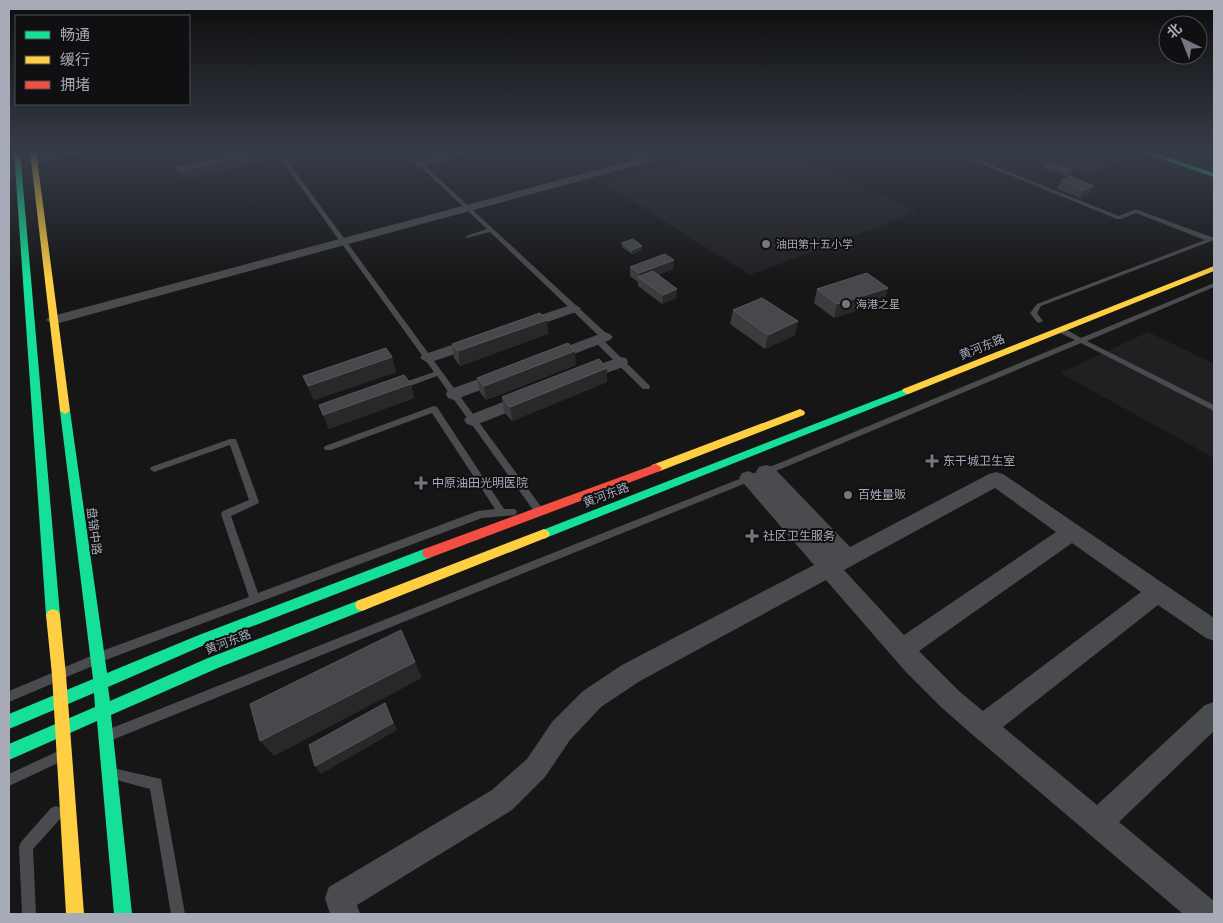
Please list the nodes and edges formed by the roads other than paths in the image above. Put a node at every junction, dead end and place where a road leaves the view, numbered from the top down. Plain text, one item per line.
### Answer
1 (15, 194) edge
2 (38, 194) edge
3 (308, 194) edge
4 (452, 194) edge
5 (522, 194) edge
6 (1059, 194) edge
7 (468, 209) junction
8 (491, 230) junction
9 (468, 237) dead end
10 (1212, 238) edge
11 (344, 243) junction
12 (1214, 268) edge
13 (1214, 284) edge
14 (574, 308) junction
15 (54, 320) junction
16 (1038, 321) dead end
17 (510, 330) edge
18 (1061, 330) junction
19 (492, 336) edge
20 (602, 338) junction
21 (1081, 340) junction
22 (428, 358) junction
23 (620, 362) junction
24 (535, 364) edge
25 (517, 370) edge
26 (439, 373) junction
27 (565, 383) edge
28 (646, 387) dead end
29 (386, 391) edge
30 (454, 394) junction
31 (537, 394) edge
32 (1214, 408) edge
33 (811, 409) dead end
34 (473, 420) junction
35 (328, 448) dead end
36 (154, 469) dead end
37 (757, 475) junction
38 (540, 512) junction
39 (502, 513) junction
40 (1072, 532) junction
41 (838, 564) junction
42 (1158, 592) junction
43 (255, 600) junction
44 (1214, 631) edge
45 (902, 650) junction
46 (98, 658) junction
47 (59, 675) junction
48 (100, 681) junction
49 (9, 696) edge
50 (60, 699) junction
51 (103, 709) junction
52 (1214, 714) edge
53 (9, 722) edge
54 (983, 727) junction
55 (61, 728) junction
56 (101, 739) junction
57 (9, 752) edge
58 (67, 753) junction
59 (108, 773) junction
60 (9, 780) edge
61 (67, 802) junction
62 (1098, 823) junction
63 (29, 914) edge
64 (75, 914) edge
65 (123, 914) edge
66 (178, 914) edge
67 (345, 914) edge
68 (1206, 914) edge

1 - 47 main road
2 - 15 main road, 盘锦中路
3 - 11 lane
4 - 7 lane
5 - 7 street
6 - 10 lane
7 - 8 lane
7 - 11 street
8 - 9 lane
8 - 14 lane
10 - 16 lane
11 - 15 street
11 - 22 lane
12 - 18 main road, 黄河东路
13 - 21 lane
14 - 17 street
14 - 20 lane
15 - 46 main road, 盘锦中路
18 - 21 lane
18 - 51 main road, 黄河东路
19 - 22 street
20 - 23 lane
20 - 24 street
21 - 32 lane
21 - 37 lane
22 - 26 lane
23 - 27 street
23 - 28 lane
25 - 30 street
26 - 29 lane
26 - 30 lane
30 - 34 lane
31 - 34 street
33 - 38 main road, 黄河东路
34 - 38 lane
35 - 39 lane
36 - 43 lane
37 - 41 street
37 - 56 lane
38 - 39 lane
38 - 48 main road, 黄河东路
39 - 43 lane
40 - 41 street
40 - 42 street
40 - 45 street
41 - 45 street
41 - 67 street
42 - 44 street
42 - 54 street
43 - 46 lane
45 - 54 street
46 - 47 lane
46 - 48 main road, 盘锦中路
47 - 49 lane
47 - 50 main road
48 - 50 main road, 黄河东路
48 - 51 main road, 盘锦中路
50 - 53 main road, 黄河东路
50 - 55 main road
51 - 55 main road, 黄河东路
51 - 56 main road, 盘锦中路
52 - 62 street
54 - 62 street
55 - 57 main road, 黄河东路
55 - 58 main road
56 - 59 main road, 盘锦中路
58 - 60 lane
58 - 61 main road
59 - 65 main road, 盘锦中路
59 - 66 lane
61 - 63 lane
61 - 64 main road
62 - 68 street

